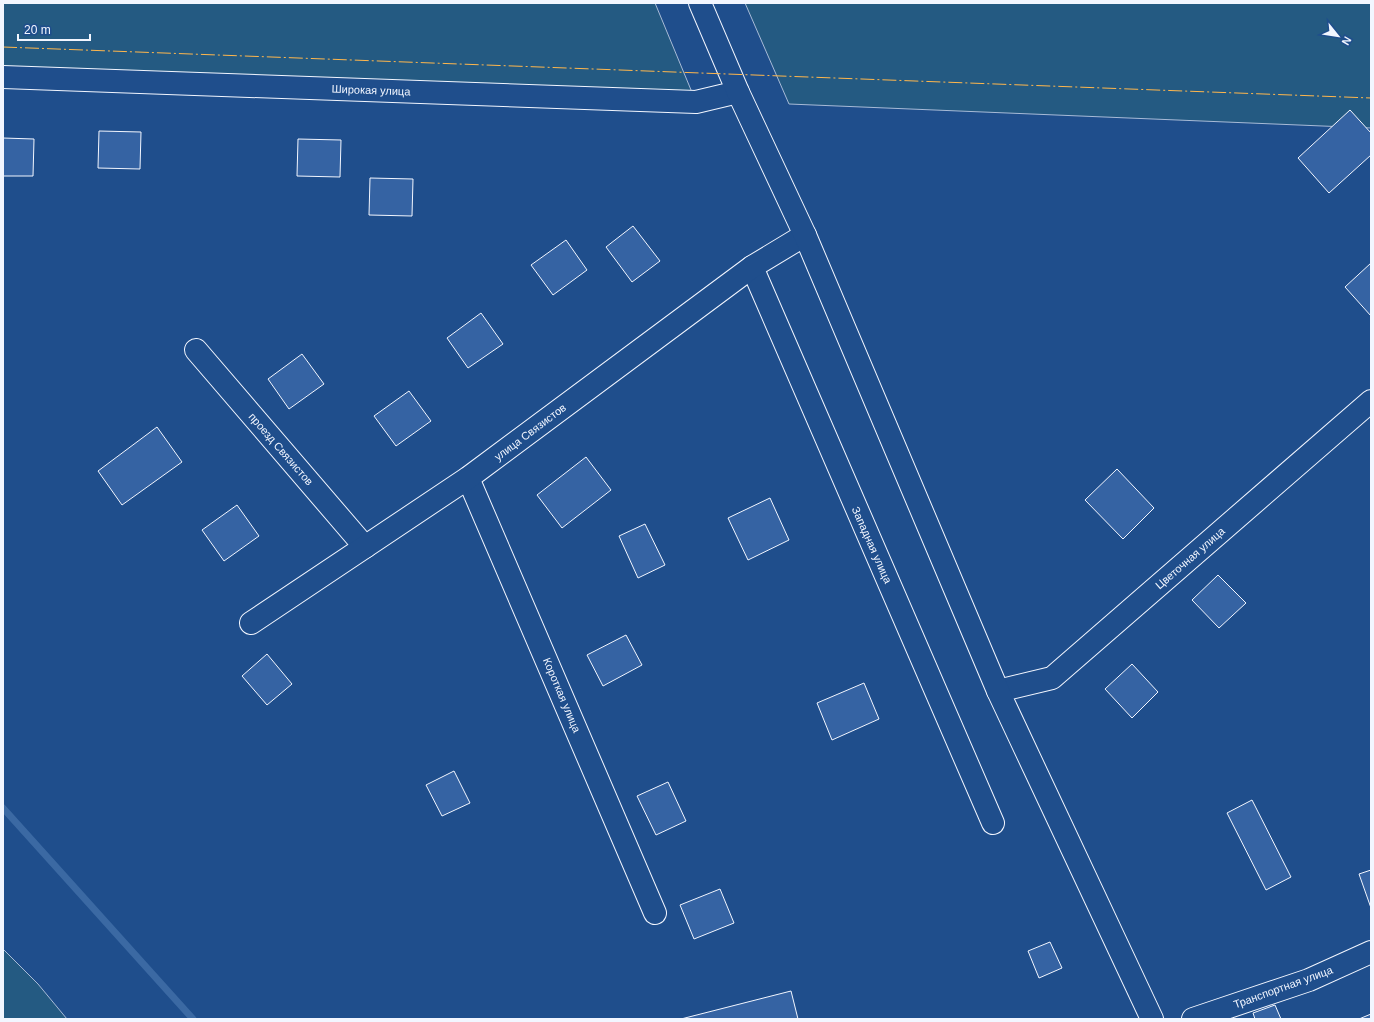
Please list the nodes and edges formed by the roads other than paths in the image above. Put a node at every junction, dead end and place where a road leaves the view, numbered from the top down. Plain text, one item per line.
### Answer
1 (700, 3) edge
2 (3, 77) edge
3 (738, 92) junction
4 (805, 235) junction
5 (752, 268) junction
6 (196, 350) dead end
7 (1371, 401) edge
8 (468, 478) junction
9 (365, 547) junction
10 (251, 624) dead end
11 (998, 691) junction
12 (993, 823) dead end
13 (655, 913) dead end
14 (1371, 952) edge
15 (1152, 1019) edge
16 (1193, 1019) edge

1 - 3 street
2 - 3 street, Широкая улица
3 - 4 street
4 - 5 street, улица Связистов
4 - 11 street
5 - 8 street, улица Связистов
5 - 12 street, Западная улица
6 - 9 street, проезд Связистов
7 - 11 street, Цветочная улица
8 - 9 street, улица Связистов
8 - 13 street, Короткая улица
9 - 10 street, улица Связистов
11 - 15 street
14 - 16 street, Транспортная улица

